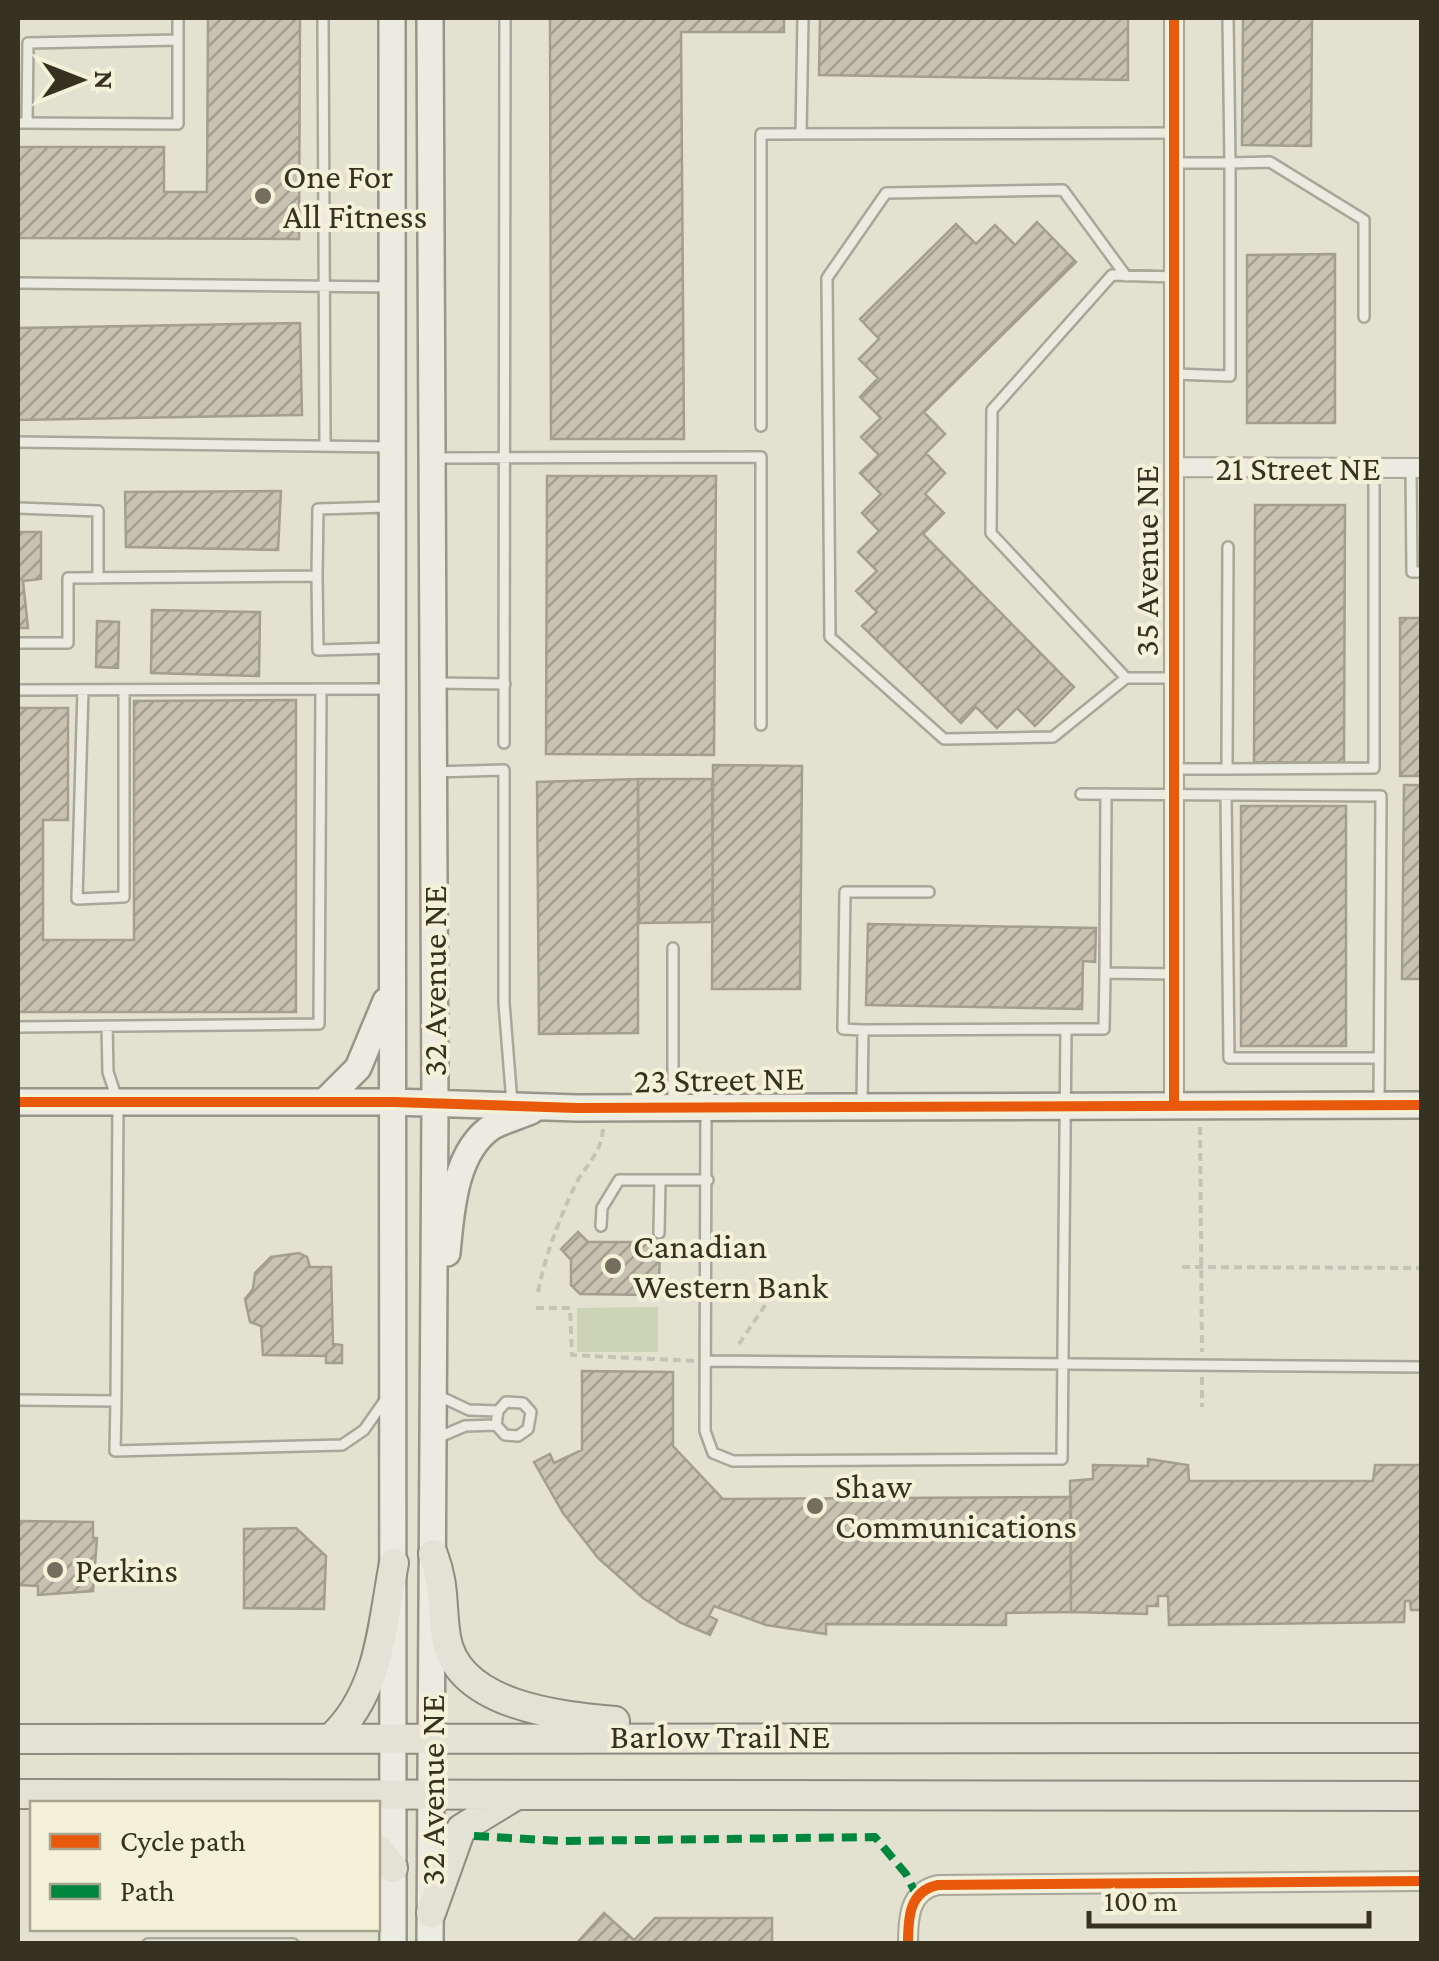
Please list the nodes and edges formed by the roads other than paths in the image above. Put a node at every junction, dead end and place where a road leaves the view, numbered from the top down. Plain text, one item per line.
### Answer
1 (178, 18) edge
2 (323, 18) edge
3 (392, 18) edge
4 (430, 18) edge
5 (505, 18) edge
6 (803, 18) edge
7 (1174, 18) edge
8 (1228, 18) edge
9 (178, 40) junction
10 (22, 123) edge
11 (801, 134) junction
12 (1174, 134) junction
13 (1174, 164) junction
14 (1230, 164) junction
15 (1126, 276) junction
16 (1174, 277) junction
17 (18, 282) edge
18 (325, 285) junction
19 (393, 287) junction
20 (1364, 317) dead end
21 (1174, 374) junction
22 (761, 426) dead end
23 (18, 442) edge
24 (325, 446) junction
25 (393, 447) junction
26 (432, 458) junction
27 (505, 458) junction
28 (1174, 467) junction
29 (1374, 468) junction
30 (1416, 468) edge
31 (393, 506) junction
32 (18, 508) edge
33 (1228, 547) dead end
34 (1422, 572) edge
35 (317, 576) junction
36 (98, 578) junction
37 (18, 643) edge
38 (392, 648) junction
39 (1126, 678) junction
40 (1174, 678) junction
41 (433, 683) junction
42 (505, 684) junction
43 (392, 689) junction
44 (18, 690) edge
45 (83, 690) junction
46 (124, 690) junction
47 (321, 692) junction
48 (761, 725) dead end
49 (504, 743) dead end
50 (1174, 769) junction
51 (1227, 769) junction
52 (433, 772) junction
53 (1081, 794) dead end
54 (1106, 794) junction
55 (1174, 795) junction
56 (1226, 795) junction
57 (929, 892) dead end
58 (673, 948) dead end
59 (1105, 973) junction
60 (1174, 974) junction
61 (394, 977) junction
62 (107, 1026) junction
63 (18, 1027) edge
64 (1066, 1029) junction
65 (864, 1030) junction
66 (1379, 1058) junction
67 (18, 1102) edge
68 (118, 1102) junction
69 (324, 1102) junction
70 (394, 1102) junction
71 (1065, 1103) junction
72 (434, 1104) junction
73 (1174, 1104) junction
74 (1379, 1104) junction
75 (862, 1105) junction
76 (1422, 1105) edge
77 (512, 1106) junction
78 (543, 1106) junction
79 (706, 1106) junction
80 (673, 1107) junction
81 (660, 1180) junction
82 (708, 1180) junction
83 (601, 1226) dead end
84 (659, 1233) dead end
85 (430, 1346) junction
86 (706, 1361) junction
87 (1063, 1363) junction
88 (1422, 1366) edge
89 (393, 1390) junction
90 (430, 1391) junction
91 (18, 1400) edge
92 (116, 1401) junction
93 (498, 1411) junction
94 (496, 1425) junction
95 (430, 1442) junction
96 (433, 1554) junction
97 (394, 1564) junction
98 (765, 1736) junction
99 (332, 1738) junction
100 (394, 1738) junction
101 (432, 1738) junction
102 (1422, 1738) edge
103 (18, 1739) edge
104 (18, 1794) edge
105 (394, 1794) junction
106 (432, 1794) junction
107 (516, 1794) junction
108 (1422, 1796) edge
109 (271, 1799) edge
110 (385, 1859) edge
111 (1422, 1881) edge
112 (431, 1913) junction
113 (240, 1943) edge
114 (148, 1944) edge
115 (293, 1944) edge
116 (392, 1944) edge
117 (430, 1944) edge
118 (908, 1944) edge

1 - 9 lane
2 - 18 lane
3 - 19 main road, 32 Avenue NE
4 - 26 main road, 32 Avenue NE
5 - 27 lane
6 - 11 lane
7 - 12 street, 35 Avenue NE
8 - 14 lane
9 - 10 lane
9 - 10 lane
11 - 12 lane
11 - 22 lane
12 - 13 street, 35 Avenue NE
13 - 14 lane
13 - 16 street, 35 Avenue NE
14 - 20 lane
14 - 21 lane
15 - 16 lane
15 - 39 lane
15 - 39 lane
16 - 21 street, 35 Avenue NE
17 - 18 lane
18 - 19 lane
18 - 24 lane
19 - 25 main road, 32 Avenue NE
21 - 28 street, 35 Avenue NE
23 - 24 lane
24 - 25 lane
25 - 31 main road, 32 Avenue NE
26 - 27 lane
26 - 41 main road, 32 Avenue NE
27 - 42 lane
27 - 48 lane
28 - 29 street, 21 Street NE
28 - 40 street, 35 Avenue NE
29 - 30 street, 21 Street NE
29 - 51 lane
30 - 34 lane
31 - 35 lane
31 - 38 main road, 32 Avenue NE
32 - 36 lane
33 - 51 lane
35 - 36 lane
35 - 38 lane
36 - 37 lane
38 - 43 main road, 32 Avenue NE
39 - 40 lane
40 - 50 street, 35 Avenue NE
41 - 42 lane
41 - 52 main road, 32 Avenue NE
42 - 49 lane
43 - 47 lane
43 - 61 main road, 32 Avenue NE
44 - 45 lane
45 - 46 lane
45 - 46 lane
46 - 47 lane
47 - 62 lane
50 - 51 lane
50 - 55 street, 35 Avenue NE
52 - 72 main road, 32 Avenue NE
52 - 77 lane
53 - 54 lane
54 - 55 lane
54 - 59 lane
55 - 56 lane
55 - 60 street, 35 Avenue NE
56 - 66 lane
56 - 66 lane
57 - 65 lane
58 - 80 lane
59 - 60 lane
59 - 64 lane
60 - 73 street, 35 Avenue NE
61 - 69 main road
61 - 70 main road, 32 Avenue NE
62 - 63 lane
62 - 68 lane
64 - 65 lane
64 - 71 lane
65 - 75 lane
66 - 74 lane
67 - 68 main road, 23 Street NE
68 - 69 main road, 23 Street NE
68 - 92 lane
69 - 70 main road, 23 Street NE
70 - 72 main road, 23 Street NE
70 - 89 main road, 32 Avenue NE
71 - 73 main road, 23 Street NE
71 - 75 main road, 23 Street NE
71 - 87 lane
72 - 77 main road, 23 Street NE
72 - 85 main road, 32 Avenue NE
73 - 74 main road, 23 Street NE
74 - 76 main road, 23 Street NE
75 - 79 main road, 23 Street NE
77 - 78 main road, 23 Street NE
78 - 80 main road, 23 Street NE
78 - 85 main road
79 - 80 main road, 23 Street NE
79 - 82 lane
81 - 82 lane
81 - 83 lane
81 - 84 lane
82 - 86 lane
85 - 90 main road, 32 Avenue NE
86 - 87 lane
86 - 87 lane
87 - 88 lane
89 - 92 lane
89 - 97 main road, 32 Avenue NE
90 - 93 lane
90 - 95 main road, 32 Avenue NE
91 - 92 lane
93 - 94 lane
93 - 94 lane
94 - 95 lane
95 - 96 main road, 32 Avenue NE
96 - 98 main road
96 - 101 main road, 32 Avenue NE
97 - 99 main road
97 - 100 main road, 32 Avenue NE
98 - 101 main road, Barlow Trail NE
98 - 102 main road, Barlow Trail NE
99 - 100 main road, Barlow Trail NE
99 - 103 main road, Barlow Trail NE
100 - 101 main road, Barlow Trail NE
100 - 105 main road, 32 Avenue NE
101 - 106 main road, 32 Avenue NE
104 - 109 main road, Barlow Trail NE
105 - 106 main road, Barlow Trail NE
105 - 109 main road, Barlow Trail NE
105 - 110 main road, 32 Avenue NE
106 - 107 main road, Barlow Trail NE
106 - 112 main road, 32 Avenue NE
107 - 108 main road, Barlow Trail NE
107 - 112 main road
110 - 116 main road, 32 Avenue NE
111 - 118 street
112 - 117 main road, 32 Avenue NE
113 - 114 lane
113 - 115 lane

